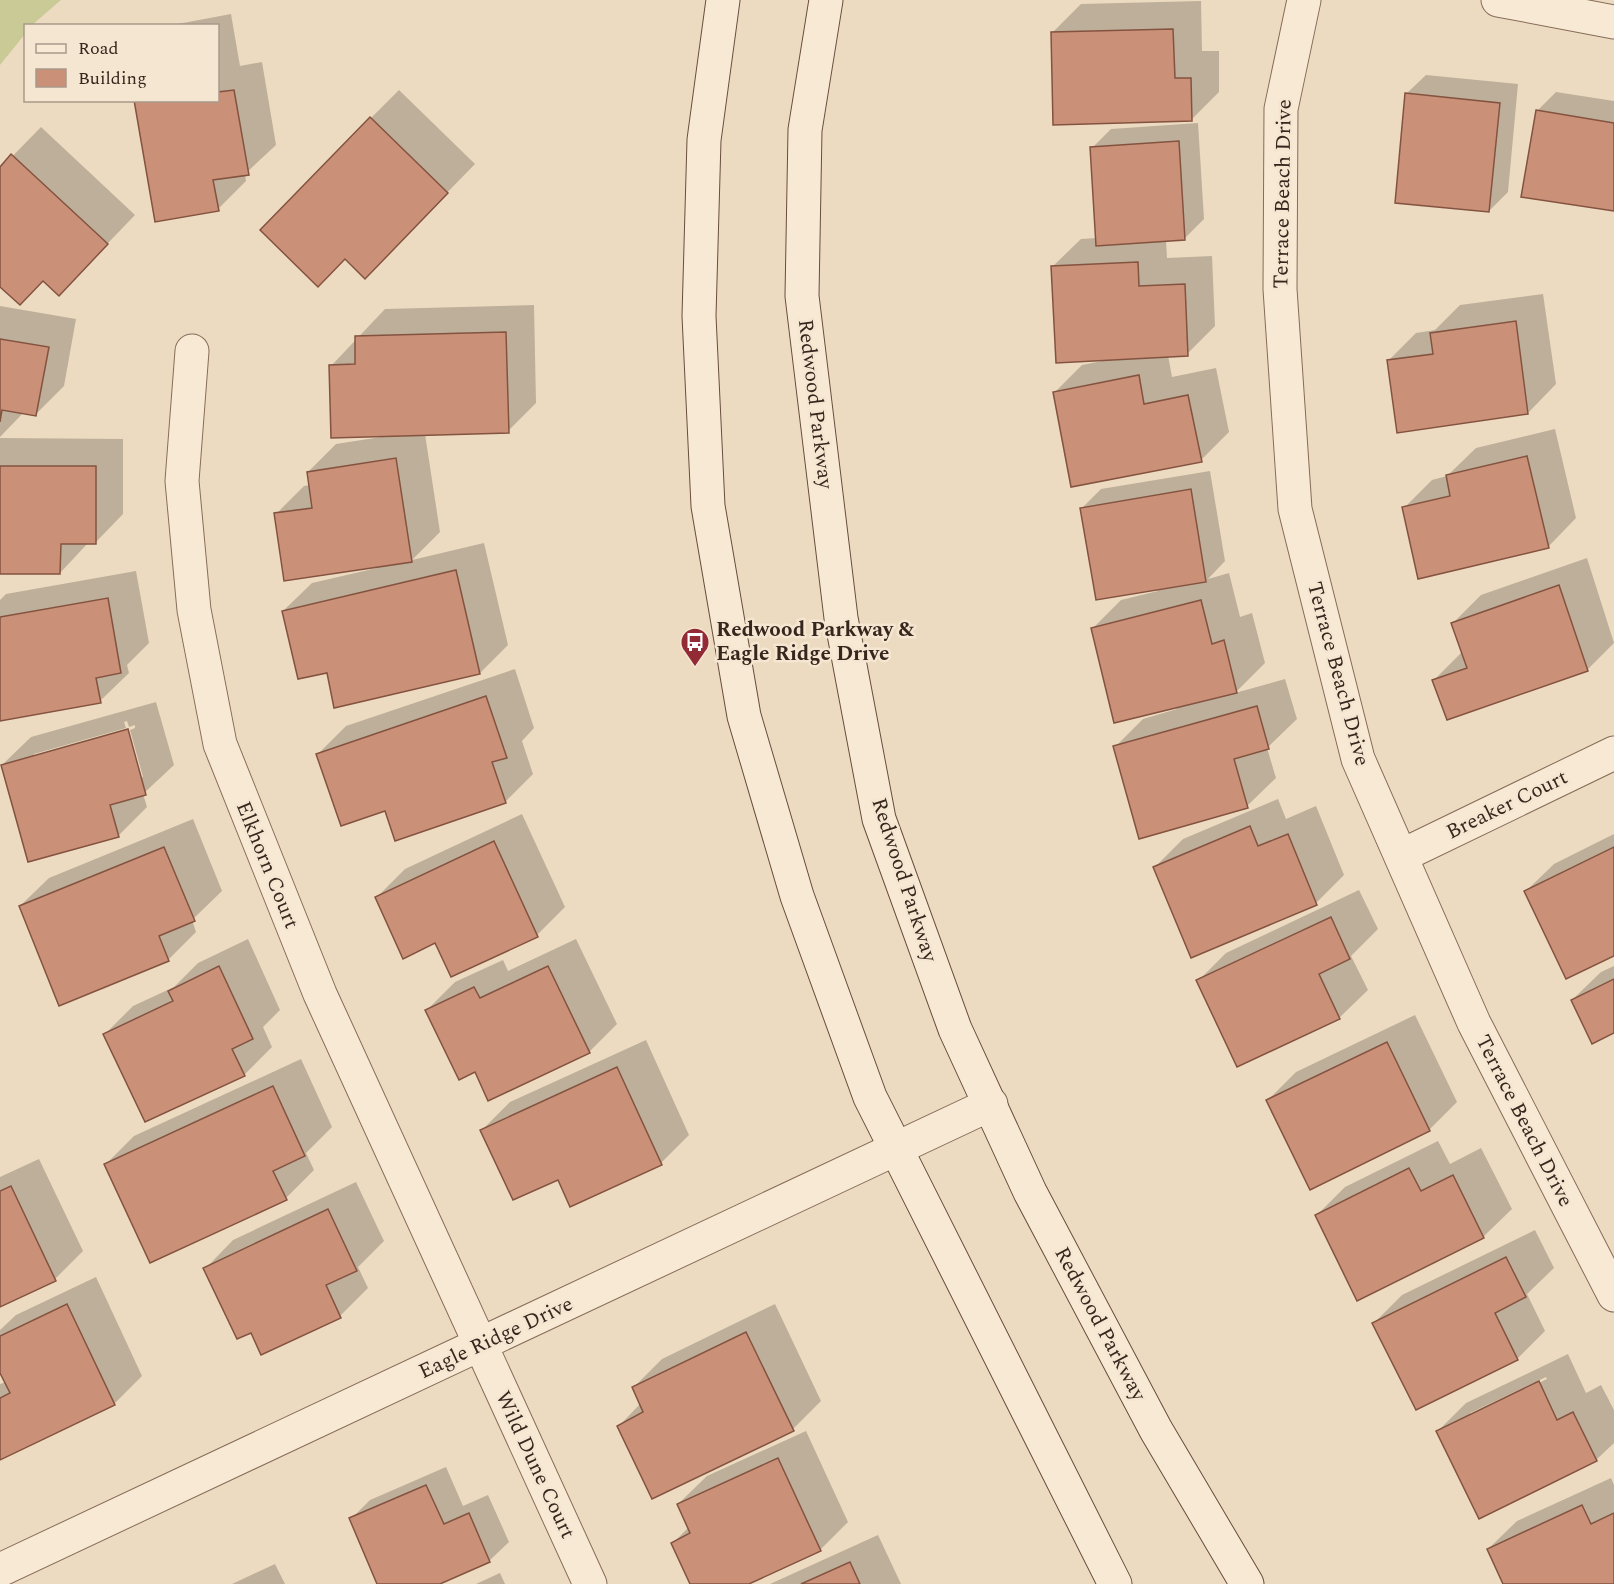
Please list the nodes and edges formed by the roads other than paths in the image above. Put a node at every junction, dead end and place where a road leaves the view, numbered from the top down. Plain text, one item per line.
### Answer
1 (723, 0) edge
2 (826, 0) edge
3 (1304, 0) edge
4 (1498, 0) edge
5 (1614, 22) edge
6 (192, 351) dead end
7 (1614, 753) edge
8 (1401, 856) junction
9 (991, 1104) junction
10 (896, 1149) junction
11 (1614, 1295) edge
12 (480, 1346) junction
13 (0, 1570) edge
14 (590, 1584) edge
15 (1115, 1584) edge
16 (1247, 1584) edge

1 - 10 street
2 - 9 street, Redwood Parkway
3 - 8 street, Terrace Beach Drive
4 - 5 street
6 - 12 street, Elkhorn Court
7 - 8 street, Breaker Court
8 - 11 street, Terrace Beach Drive
9 - 10 street, Eagle Ridge Drive
9 - 16 street, Redwood Parkway
10 - 12 street, Eagle Ridge Drive
10 - 15 street
12 - 13 street, Eagle Ridge Drive
12 - 14 street, Wild Dune Court

